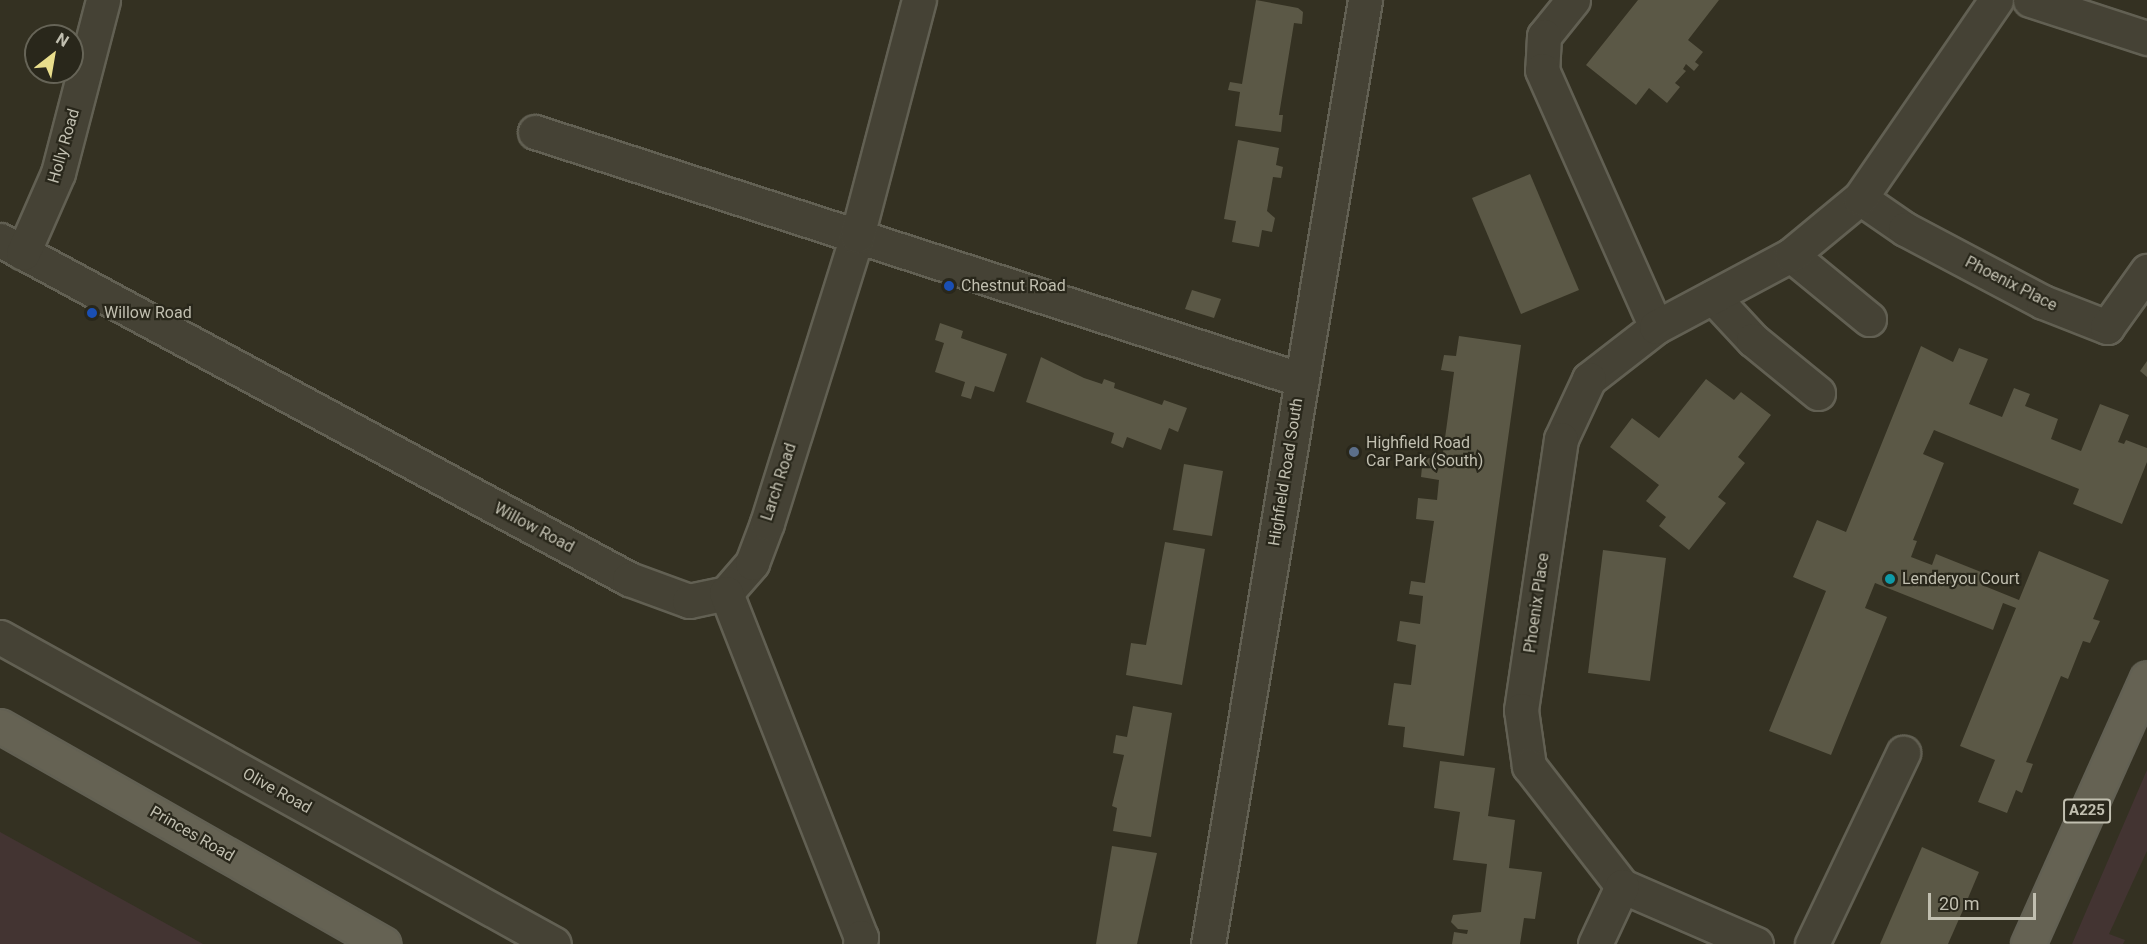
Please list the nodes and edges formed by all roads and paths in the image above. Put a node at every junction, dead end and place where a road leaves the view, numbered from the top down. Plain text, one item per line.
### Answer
1 (103, 0) edge
2 (919, 0) edge
3 (1365, 0) edge
4 (1573, 0) edge
5 (1996, 0) edge
6 (2030, 0) edge
7 (2147, 38) edge
8 (535, 132) dead end
9 (1860, 198) junction
10 (857, 236) junction
11 (11, 246) edge
12 (1791, 255) junction
13 (2147, 270) edge
14 (1713, 297) junction
15 (1869, 319) dead end
16 (1656, 327) junction
17 (1302, 380) junction
18 (1818, 393) dead end
19 (726, 593) junction
20 (0, 637) edge
21 (2147, 678) edge
22 (0, 726) edge
23 (1903, 753) dead end
24 (1622, 886) junction
25 (382, 944) edge
26 (554, 944) edge
27 (860, 944) edge
28 (1208, 944) edge
29 (1595, 944) edge
30 (1756, 944) edge
31 (1812, 944) edge
32 (2028, 944) edge

1 - 11 street, Holly Road
2 - 10 street, Larch Road
3 - 17 street, Highfield Road South
4 - 16 street
5 - 9 street, Phoenix Place
6 - 7 street
8 - 10 street
9 - 12 street, Phoenix Place
9 - 13 street, Phoenix Place
10 - 17 street
10 - 19 street, Larch Road
11 - 19 street, Willow Road
12 - 14 street, Phoenix Place
12 - 15 street
14 - 16 street, Phoenix Place
14 - 18 street
16 - 24 street, Phoenix Place
17 - 28 street, Highfield Road South
19 - 27 street
20 - 26 street, Olive Road
21 - 32 main road, A225
22 - 25 main road, Princes Road
23 - 31 street
24 - 29 street
24 - 30 street, Phoenix Place

